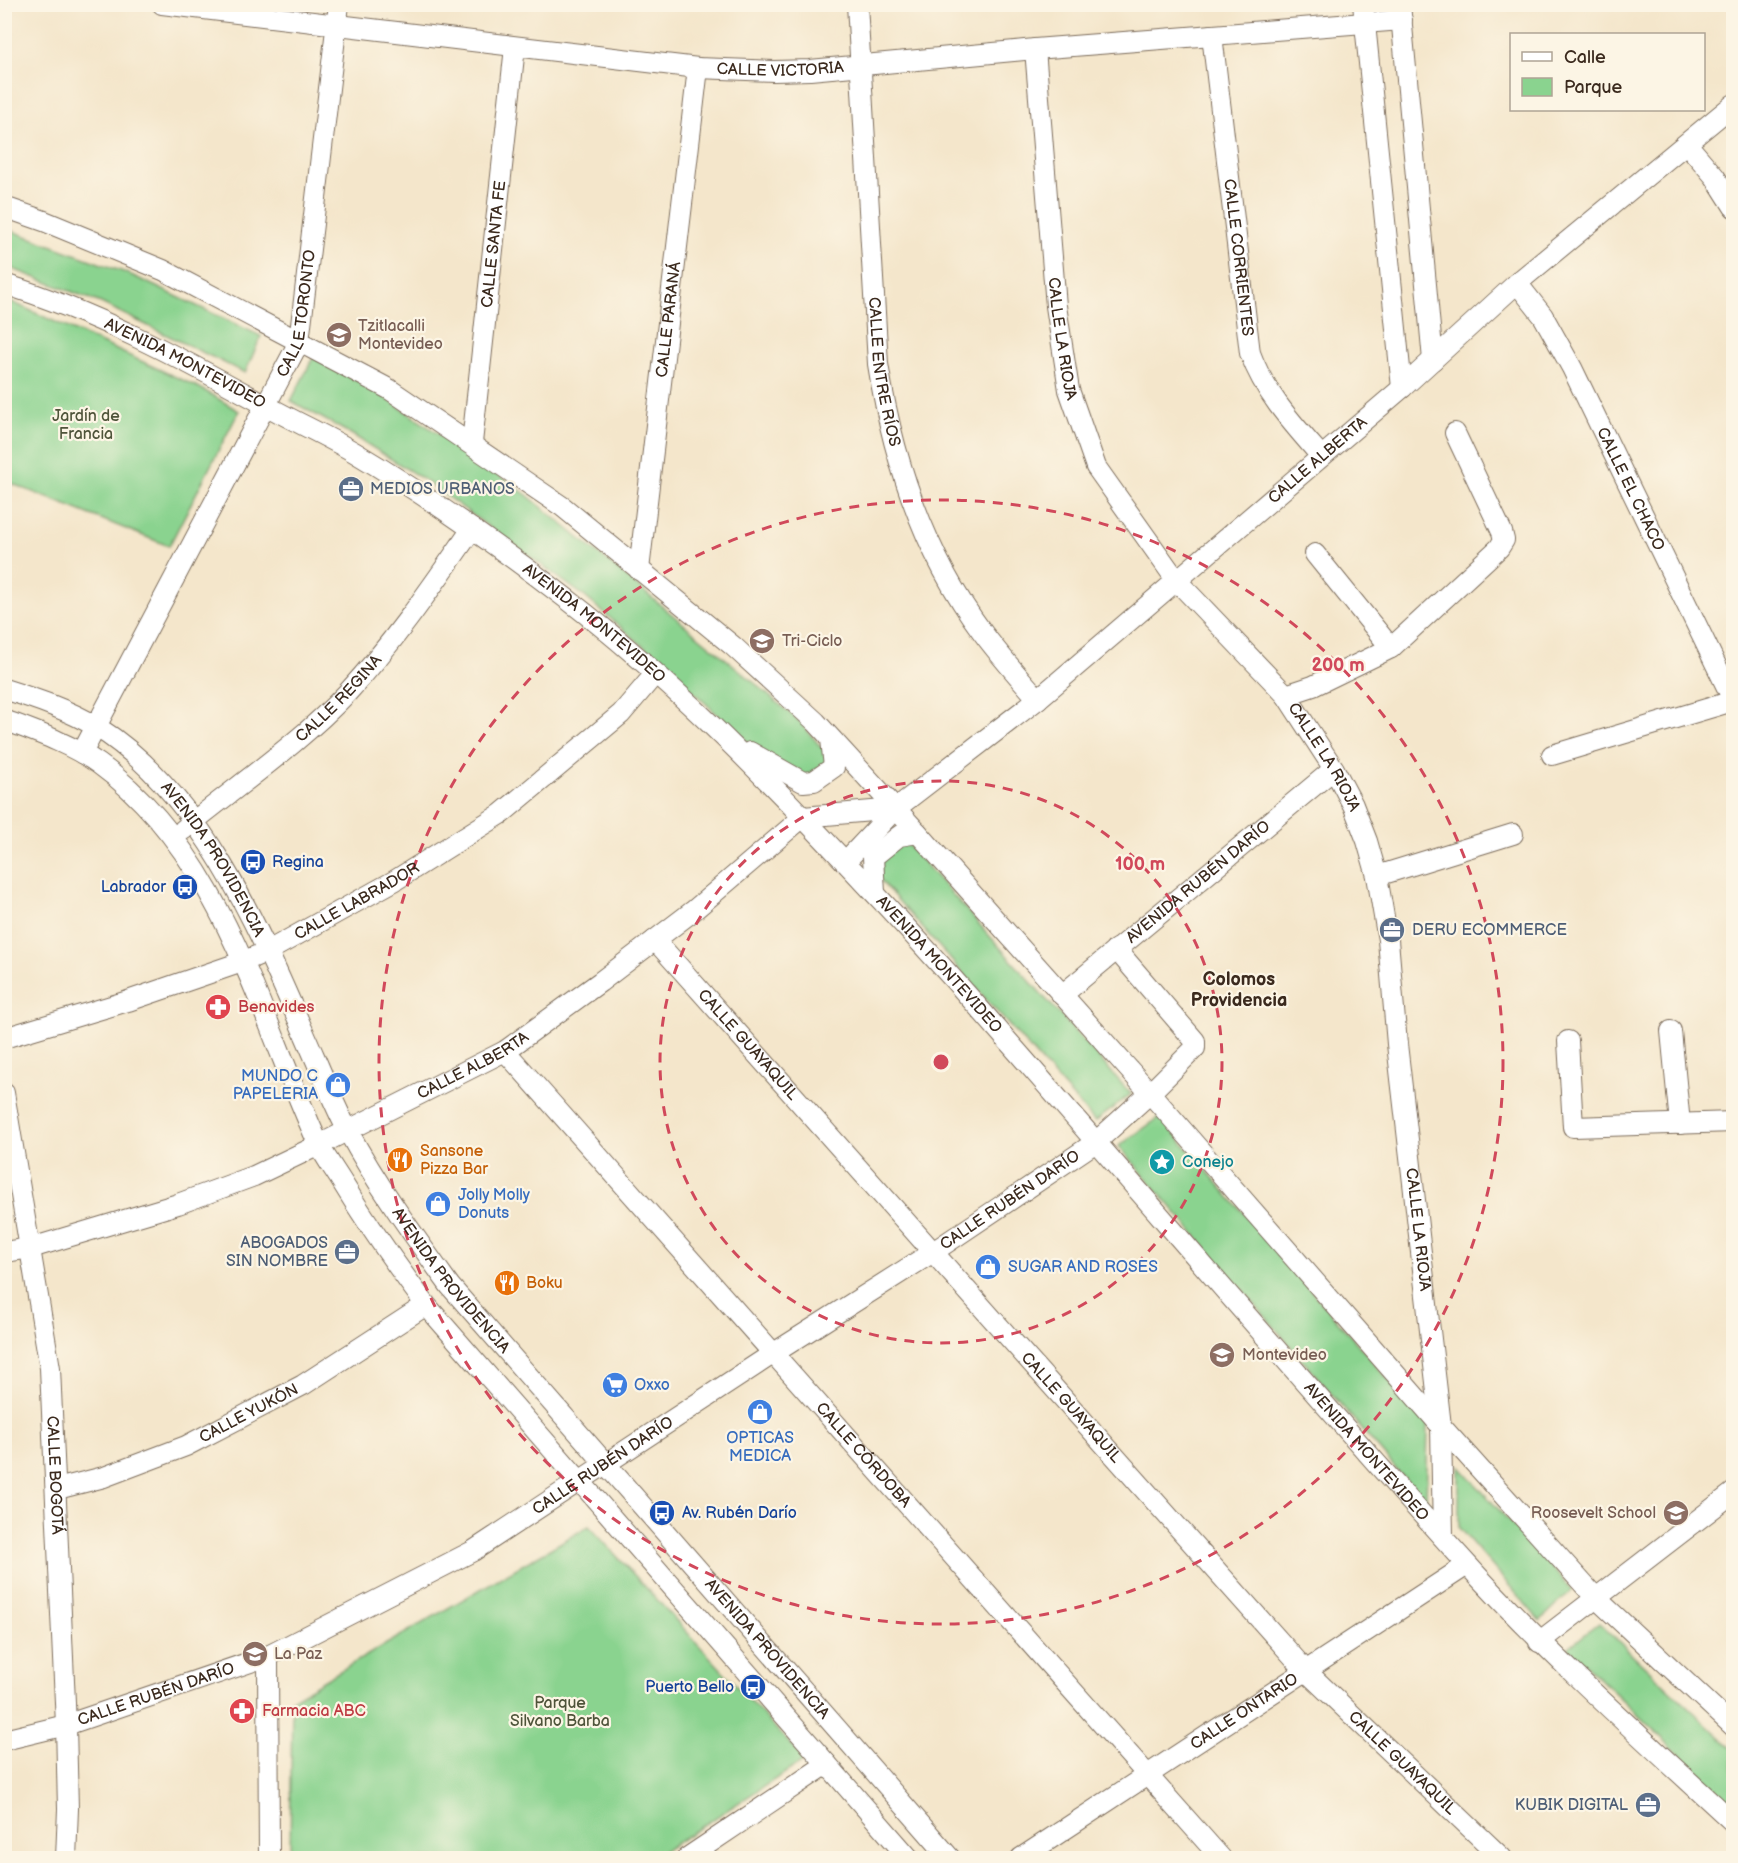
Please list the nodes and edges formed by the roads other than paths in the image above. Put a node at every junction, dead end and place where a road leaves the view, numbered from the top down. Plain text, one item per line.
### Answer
1 (162, 4) edge
2 (339, 4) edge
3 (856, 4) edge
4 (1401, 12) edge
5 (1364, 14) edge
6 (337, 27) junction
7 (1212, 35) junction
8 (515, 46) junction
9 (1035, 50) junction
10 (861, 66) junction
11 (698, 68) junction
12 (1734, 104) edge
13 (1687, 144) junction
14 (4, 207) edge
15 (1734, 207) edge
16 (1517, 283) junction
17 (4, 284) edge
18 (299, 342) junction
19 (1433, 360) junction
20 (1402, 388) junction
21 (265, 405) junction
22 (1455, 433) dead end
23 (471, 443) junction
24 (1321, 456) junction
25 (472, 529) junction
26 (1315, 554) dead end
27 (639, 570) junction
28 (1177, 581) junction
29 (1392, 648) junction
30 (1726, 671) edge
31 (656, 674) junction
32 (4, 689) edge
33 (1286, 695) junction
34 (1038, 699) junction
35 (1733, 701) edge
36 (4, 720) edge
37 (96, 726) junction
38 (831, 739) junction
39 (731, 743) junction
40 (82, 753) junction
41 (1552, 755) dead end
42 (1334, 770) junction
43 (895, 809) junction
44 (803, 817) junction
45 (194, 822) junction
46 (918, 833) junction
47 (1513, 834) dead end
48 (174, 837) junction
49 (845, 862) junction
50 (1377, 876) junction
51 (875, 893) junction
52 (656, 940) junction
53 (1116, 949) junction
54 (268, 951) junction
55 (242, 962) junction
56 (1062, 995) junction
57 (1671, 1031) dead end
58 (4, 1038) edge
59 (1568, 1041) dead end
60 (505, 1051) junction
61 (4, 1093) edge
62 (1150, 1093) junction
63 (1734, 1122) edge
64 (1680, 1124) junction
65 (347, 1130) junction
66 (1096, 1142) junction
67 (319, 1146) junction
68 (31, 1248) junction
69 (4, 1252) edge
70 (933, 1252) junction
71 (426, 1305) junction
72 (774, 1353) junction
73 (1441, 1426) junction
74 (605, 1464) junction
75 (579, 1481) junction
76 (57, 1489) junction
77 (1734, 1492) edge
78 (1443, 1537) junction
79 (1467, 1565) junction
80 (1596, 1598) junction
81 (1539, 1642) junction
82 (268, 1656) junction
83 (1306, 1671) junction
84 (66, 1725) junction
85 (1734, 1727) edge
86 (4, 1740) edge
87 (827, 1764) junction
88 (1148, 1776) junction
89 (1734, 1823) edge
90 (66, 1858) edge
91 (269, 1858) edge
92 (687, 1858) edge
93 (909, 1858) edge
94 (950, 1858) edge
95 (1021, 1858) edge
96 (1221, 1858) edge
97 (1502, 1858) edge

1 - 6 street, CALLE VICTORIA
2 - 6 street, CALLE TORONTO
3 - 10 street, CALLE ENTRE RÍOS
4 - 5 street, CALLE VICTORIA
4 - 19 street
5 - 7 street, CALLE VICTORIA
5 - 20 street
6 - 8 street, CALLE VICTORIA
6 - 18 street, CALLE TORONTO
7 - 9 street, CALLE VICTORIA
7 - 24 street, CALLE CORRIENTES
8 - 11 street, CALLE VICTORIA
8 - 23 street, CALLE SANTA FE
9 - 10 street, CALLE VICTORIA
9 - 28 street, CALLE LA RIOJA
10 - 11 street, CALLE VICTORIA
10 - 34 street, CALLE ENTRE RÍOS
11 - 27 street, CALLE PARANÁ
12 - 13 street, CALLE ALBERTA
13 - 15 street
13 - 16 street, CALLE ALBERTA
14 - 18 street
16 - 19 street, CALLE ALBERTA
16 - 30 street, CALLE EL CHACO
17 - 21 street, AVENIDA MONTEVIDEO
18 - 21 street, CALLE TORONTO
18 - 23 street
19 - 20 street, CALLE ALBERTA
20 - 24 street, CALLE ALBERTA
21 - 25 street, AVENIDA MONTEVIDEO
21 - 37 street, CALLE TORONTO
22 - 29 street
23 - 27 street
24 - 28 street, CALLE ALBERTA
25 - 31 street, AVENIDA MONTEVIDEO
25 - 45 street, CALLE REGINA
26 - 29 street
27 - 38 street
28 - 33 street, CALLE LA RIOJA
28 - 34 street, CALLE ALBERTA
29 - 33 street
30 - 35 street, CALLE EL CHACO
31 - 39 street, AVENIDA MONTEVIDEO
31 - 54 street, CALLE LABRADOR
32 - 37 street, AVENIDA PROVIDENCIA
33 - 42 street, CALLE LA RIOJA
34 - 43 street, CALLE ALBERTA
35 - 41 street
36 - 40 street, AVENIDA PROVIDENCIA
37 - 40 street, CALLE TORONTO
37 - 45 street, AVENIDA PROVIDENCIA
38 - 39 street
38 - 43 street
39 - 44 street, AVENIDA MONTEVIDEO
40 - 48 street, AVENIDA PROVIDENCIA
42 - 50 street, CALLE LA RIOJA
42 - 53 street, AVENIDA RUBÉN DARÍO
43 - 44 street
43 - 46 street
43 - 49 street, CALLE ALBERTA
44 - 49 street, AVENIDA MONTEVIDEO
44 - 52 street, CALLE ALBERTA
45 - 48 street, CALLE REGINA
45 - 54 street, AVENIDA PROVIDENCIA
46 - 51 street
46 - 56 street
47 - 50 street
48 - 55 street, AVENIDA PROVIDENCIA
49 - 51 street, AVENIDA MONTEVIDEO
50 - 73 street, CALLE LA RIOJA
51 - 66 street, AVENIDA MONTEVIDEO
52 - 60 street, CALLE ALBERTA
52 - 70 street, CALLE GUAYAQUIL
53 - 56 street, AVENIDA RUBÉN DARÍO
53 - 62 street, CALLE RUBÉN DARÍO
54 - 55 street, CALLE LABRADOR
54 - 65 street, AVENIDA PROVIDENCIA
55 - 58 street, CALLE LABRADOR
55 - 67 street, AVENIDA PROVIDENCIA
56 - 62 street
57 - 64 street
59 - 64 street
60 - 65 street, CALLE ALBERTA
60 - 72 street, CALLE CÓRDOBA
61 - 68 street, CALLE BOGOTÁ
62 - 66 street, CALLE RUBÉN DARÍO
62 - 73 street
63 - 64 street
65 - 67 street, CALLE ALBERTA
65 - 74 street, AVENIDA PROVIDENCIA
66 - 70 street, CALLE RUBÉN DARÍO
66 - 78 street, AVENIDA MONTEVIDEO
67 - 68 street, CALLE ALBERTA
67 - 71 street, AVENIDA PROVIDENCIA
68 - 69 street, CALLE ALBERTA
68 - 76 street, CALLE BOGOTÁ
70 - 72 street, CALLE RUBÉN DARÍO
70 - 83 street, CALLE GUAYAQUIL
71 - 75 street, AVENIDA PROVIDENCIA
71 - 76 street, CALLE YUKÓN
72 - 74 street, CALLE RUBÉN DARÍO
72 - 88 street, CALLE CÓRDOBA
73 - 78 street, CALLE LA RIOJA
73 - 80 street
74 - 75 street, CALLE RUBÉN DARÍO
74 - 94 street, AVENIDA PROVIDENCIA
75 - 82 street, CALLE RUBÉN DARÍO
75 - 87 street, AVENIDA PROVIDENCIA
76 - 84 street, CALLE BOGOTÁ
77 - 80 street
78 - 79 street, AVENIDA MONTEVIDEO
79 - 81 street, AVENIDA MONTEVIDEO
79 - 83 street, CALLE ONTARIO
80 - 81 street
80 - 85 street
81 - 89 street, AVENIDA MONTEVIDEO
82 - 84 street, CALLE RUBÉN DARÍO
82 - 91 street
83 - 88 street, CALLE ONTARIO
83 - 97 street, CALLE GUAYAQUIL
84 - 86 street, CALLE RUBÉN DARÍO
84 - 90 street, CALLE BOGOTÁ
87 - 92 street
87 - 93 street, AVENIDA PROVIDENCIA
88 - 95 street, CALLE ONTARIO
88 - 96 street, CALLE CÓRDOBA

